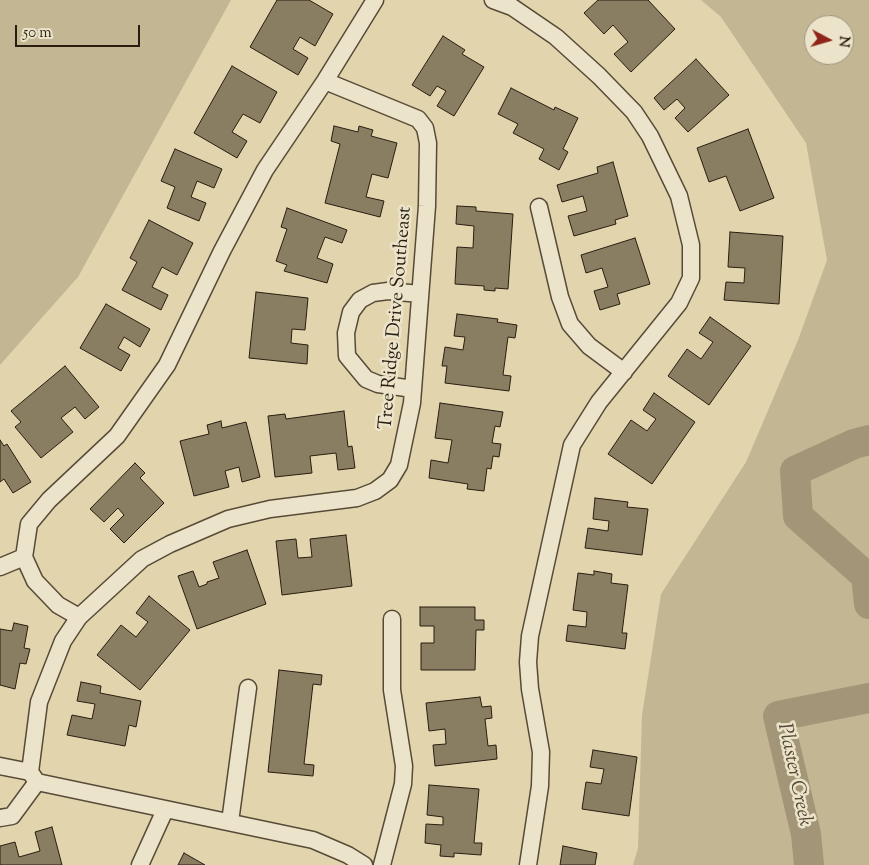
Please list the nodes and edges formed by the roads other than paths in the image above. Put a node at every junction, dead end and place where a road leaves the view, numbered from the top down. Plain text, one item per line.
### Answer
1 (375, 0) edge
2 (493, 0) edge
3 (325, 81) junction
4 (539, 207) dead end
5 (420, 294) junction
6 (624, 372) junction
7 (413, 389) junction
8 (24, 557) junction
9 (0, 567) edge
10 (79, 617) junction
11 (392, 619) dead end
12 (248, 688) dead end
13 (0, 766) edge
14 (33, 777) junction
15 (165, 810) junction
16 (0, 818) edge
17 (230, 822) junction
18 (140, 865) edge
19 (364, 865) edge
20 (382, 865) edge
21 (528, 865) edge

1 - 3 street
2 - 6 street
3 - 5 street, Tree Ridge Drive Southeast
3 - 8 street
4 - 6 street
5 - 7 street, Tree Ridge Drive Southeast
5 - 7 street
6 - 21 street
7 - 10 street, Tree Ridge Drive Southeast
8 - 9 street
8 - 10 street
10 - 14 street, Tree Ridge Drive Southeast
11 - 20 street
12 - 17 street
13 - 14 street
14 - 15 street
14 - 16 street
15 - 17 street
15 - 18 street
17 - 19 street

